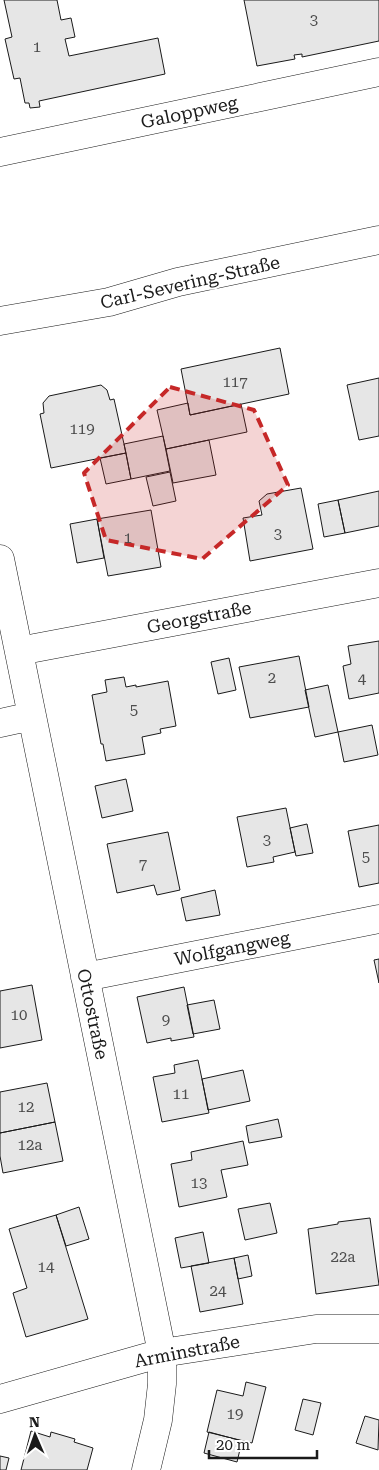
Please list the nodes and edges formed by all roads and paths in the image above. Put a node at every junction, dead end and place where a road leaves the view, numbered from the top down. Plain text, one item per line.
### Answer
1 (379, 72) edge
2 (0, 152) edge
3 (379, 240) edge
4 (0, 321) edge
5 (0, 558) edge
6 (379, 583) edge
7 (19, 650) junction
8 (32, 716) junction
9 (0, 723) edge
10 (379, 919) edge
11 (85, 977) junction
12 (379, 1329) edge
13 (162, 1353) junction
14 (0, 1398) edge
15 (146, 1470) edge

1 - 2 street, Galoppweg
3 - 4 street, Carl-Severing-Straße
5 - 7 street, Ottostraße
6 - 7 street, Georgstraße
7 - 8 street, Ottostraße
8 - 9 street
8 - 11 street, Ottostraße
10 - 11 street, Wolfgangweg
11 - 13 street, Ottostraße
12 - 13 street, Arminstraße
13 - 14 street, Arminstraße
13 - 15 street, Ottostraße

